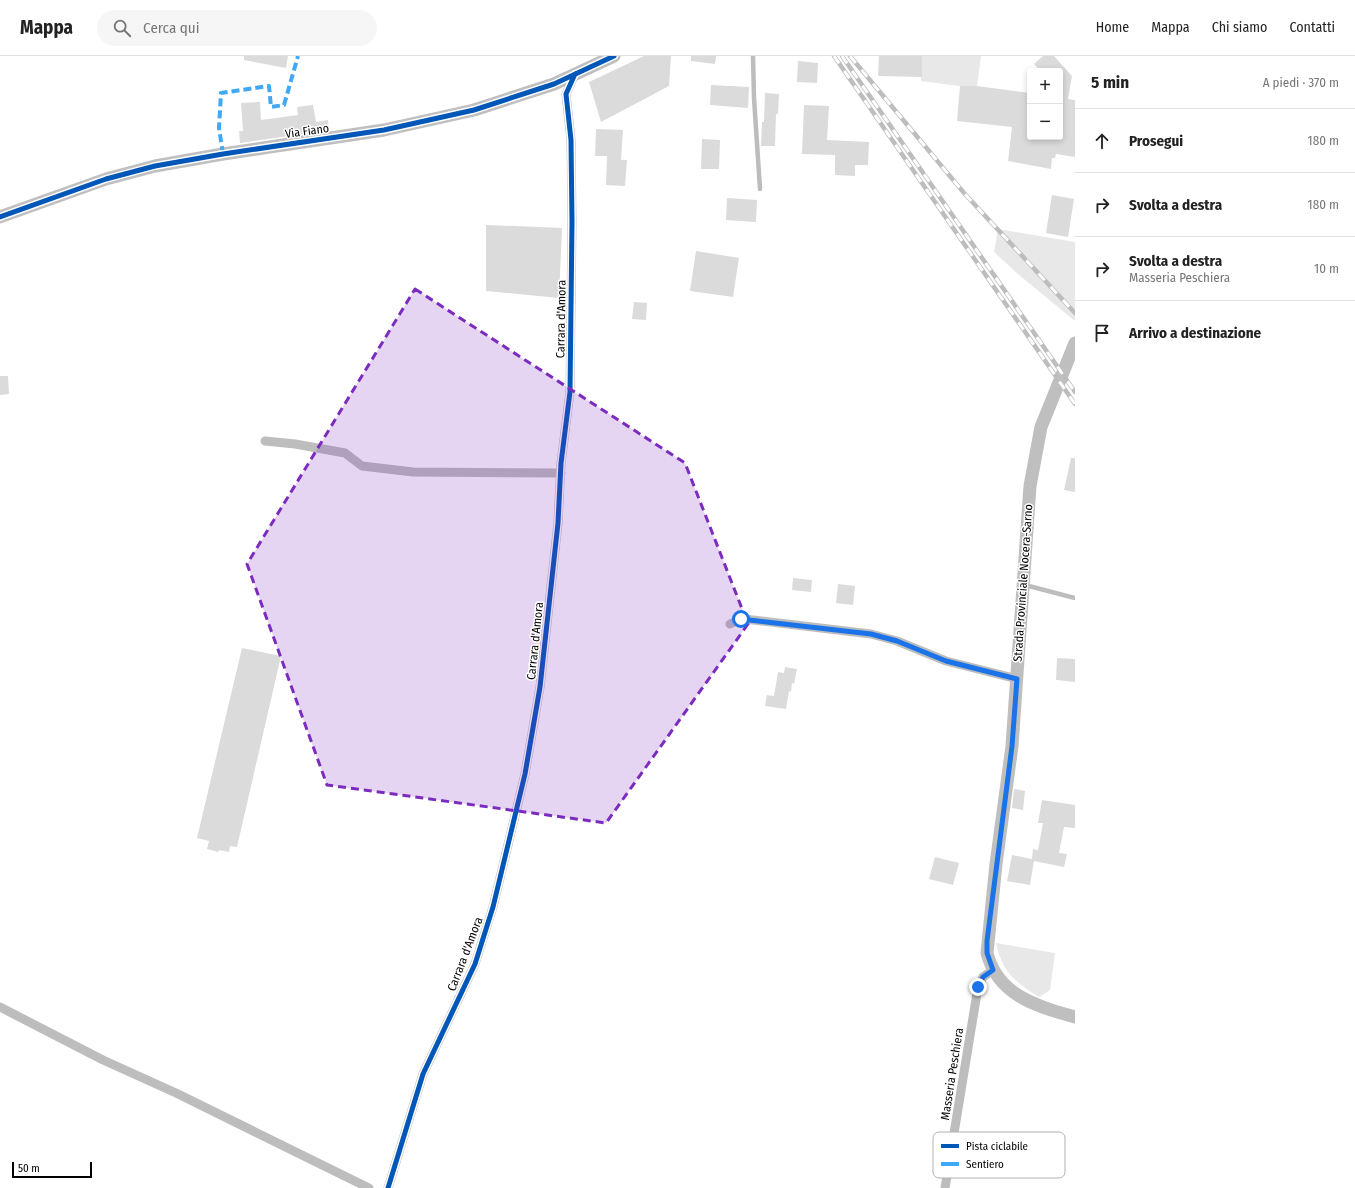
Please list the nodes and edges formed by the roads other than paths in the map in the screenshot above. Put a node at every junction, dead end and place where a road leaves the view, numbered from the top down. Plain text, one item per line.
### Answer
1 (614, 56) edge
2 (753, 56) edge
3 (575, 74) junction
4 (760, 189) dead end
5 (0, 217) edge
6 (1075, 343) edge
7 (1072, 359) edge
8 (265, 441) dead end
9 (561, 473) junction
10 (1023, 584) junction
11 (1075, 598) edge
12 (730, 624) dead end
13 (1017, 679) junction
14 (993, 970) junction
15 (0, 1007) edge
16 (1075, 1017) edge
17 (954, 1132) edge
18 (947, 1178) edge
19 (369, 1188) edge
20 (388, 1188) edge
21 (945, 1188) edge

1 - 3 main road, Via Fiano
2 - 4 lane
3 - 5 main road, Via Fiano
3 - 9 street, Carrara d'Amora
6 - 7 main road, Strada Provinciale Nocera-Sarno
7 - 10 main road, Strada Provinciale Nocera-Sarno
8 - 9 street
9 - 20 street, Carrara d'Amora
10 - 11 lane
10 - 13 main road, Strada Provinciale Nocera-Sarno
12 - 13 street
13 - 14 main road, Strada Provinciale Nocera-Sarno
14 - 16 main road, Strada Provinciale Nocera-Sarno
14 - 17 street, Masseria Peschiera
15 - 19 street
18 - 21 street, Masseria Peschiera

